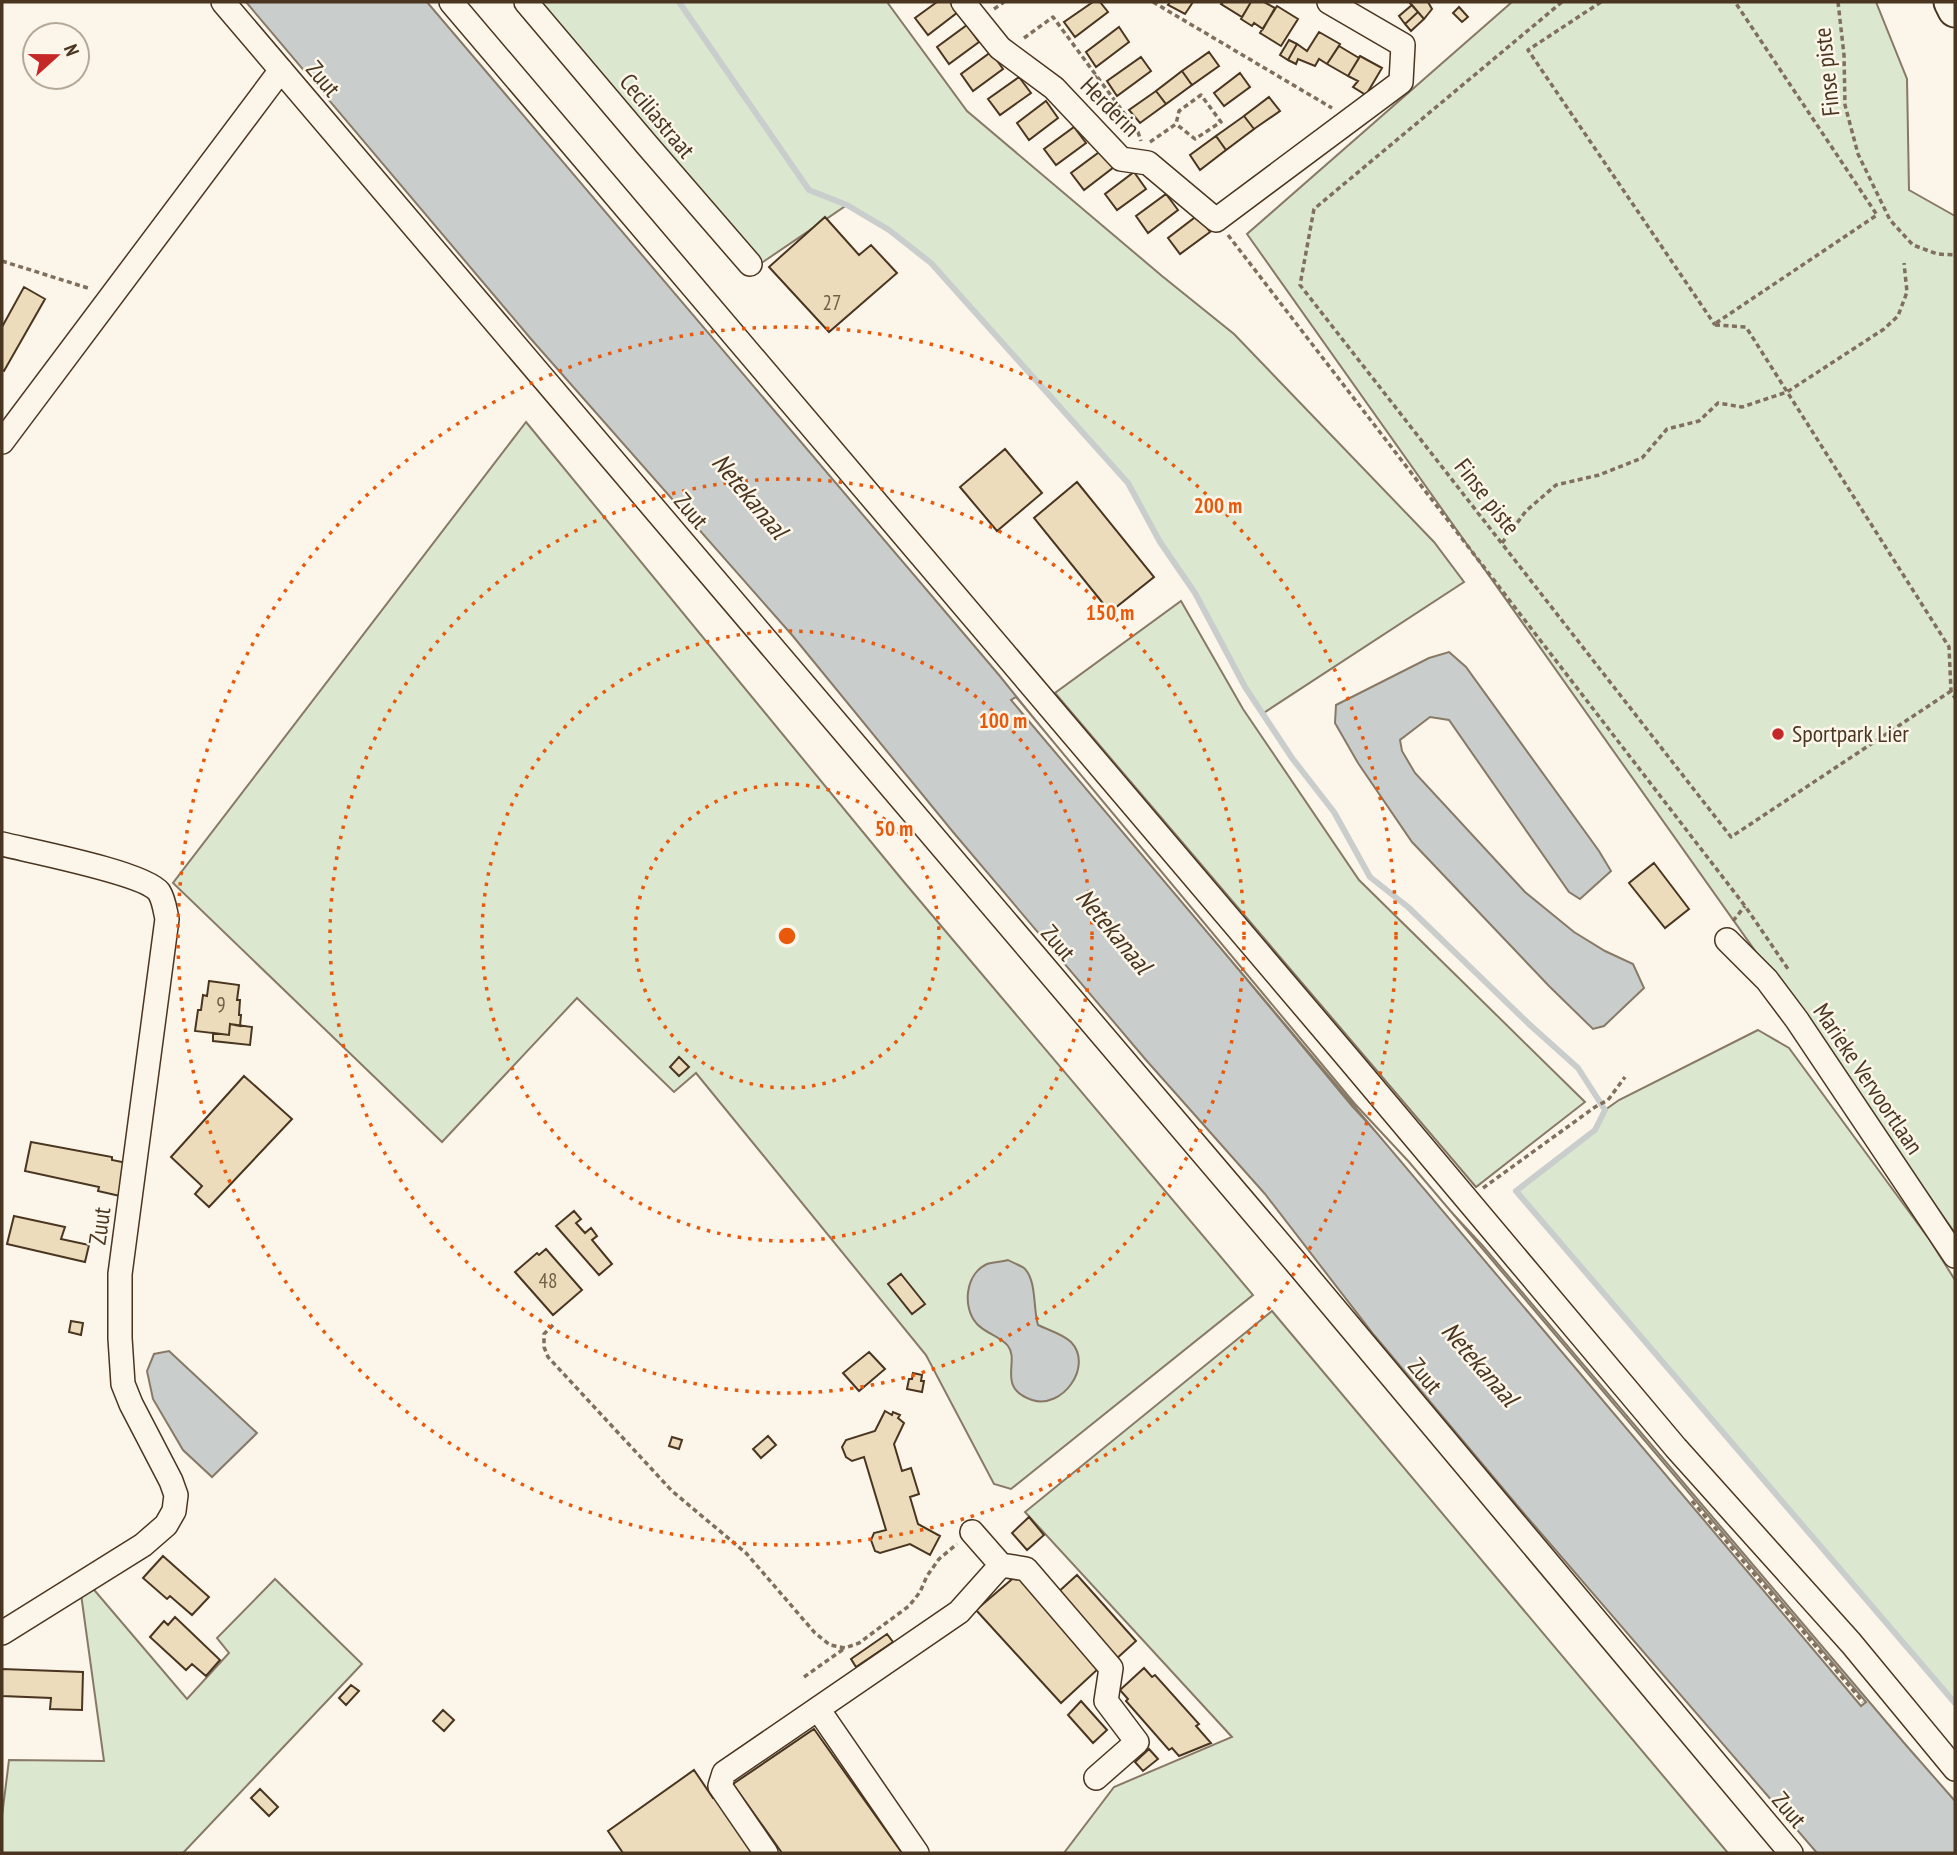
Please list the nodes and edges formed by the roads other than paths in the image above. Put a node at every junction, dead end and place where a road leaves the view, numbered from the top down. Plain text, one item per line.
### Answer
1 (223, 2) edge
2 (451, 2) edge
3 (526, 2) edge
4 (963, 2) edge
5 (1951, 2) edge
6 (1340, 4) edge
7 (1955, 10) edge
8 (281, 70) junction
9 (750, 264) dead end
10 (2, 442) edge
11 (2, 844) edge
12 (1727, 940) dead end
13 (1955, 1256) edge
14 (972, 1531) road end
15 (1001, 1565) junction
16 (2, 1633) edge
17 (818, 1709) junction
18 (1955, 1769) edge
19 (1096, 1778) dead end
20 (766, 1853) edge
21 (918, 1853) edge
22 (1791, 1853) edge

1 - 8 street, Zuut
2 - 18 street
3 - 9 street, Ceciliastraat
4 - 6 street, Herderin
5 - 7 highway
8 - 10 street, Zuut
8 - 22 street, Zuut
11 - 16 street, Zuut
12 - 13 street, Marieke Vervoortlaan
14 - 15 street
15 - 17 street
15 - 19 street
17 - 20 street
17 - 21 street

